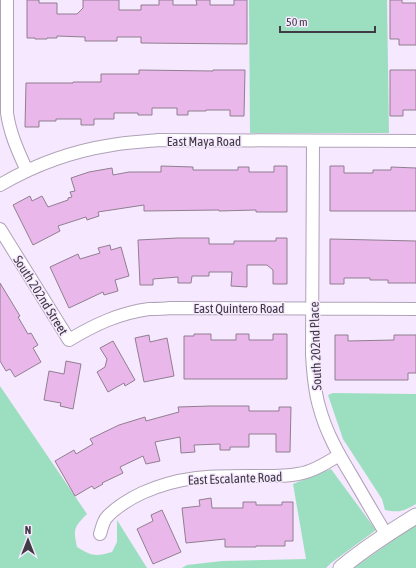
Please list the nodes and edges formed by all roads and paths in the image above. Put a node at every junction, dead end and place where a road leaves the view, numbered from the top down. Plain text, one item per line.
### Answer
1 (7, 0) edge
2 (313, 141) junction
3 (416, 141) edge
4 (27, 171) junction
5 (0, 185) edge
6 (0, 229) edge
7 (312, 309) junction
8 (416, 309) edge
9 (69, 340) joint
10 (339, 455) junction
11 (416, 516) edge
12 (100, 534) dead end
13 (386, 534) junction
14 (341, 568) edge

1 - 4 street
2 - 3 street, East Maya Road
2 - 4 street, East Maya Road
2 - 7 street, South 202nd Place
4 - 5 street, East Maya Road
6 - 9 street, South 202nd Street
7 - 8 street, East Quintero Road
7 - 9 street, East Quintero Road
7 - 10 street, South 202nd Place
10 - 12 street, East Escalante Road
10 - 13 street, South 202nd Place
11 - 13 street
13 - 14 street

